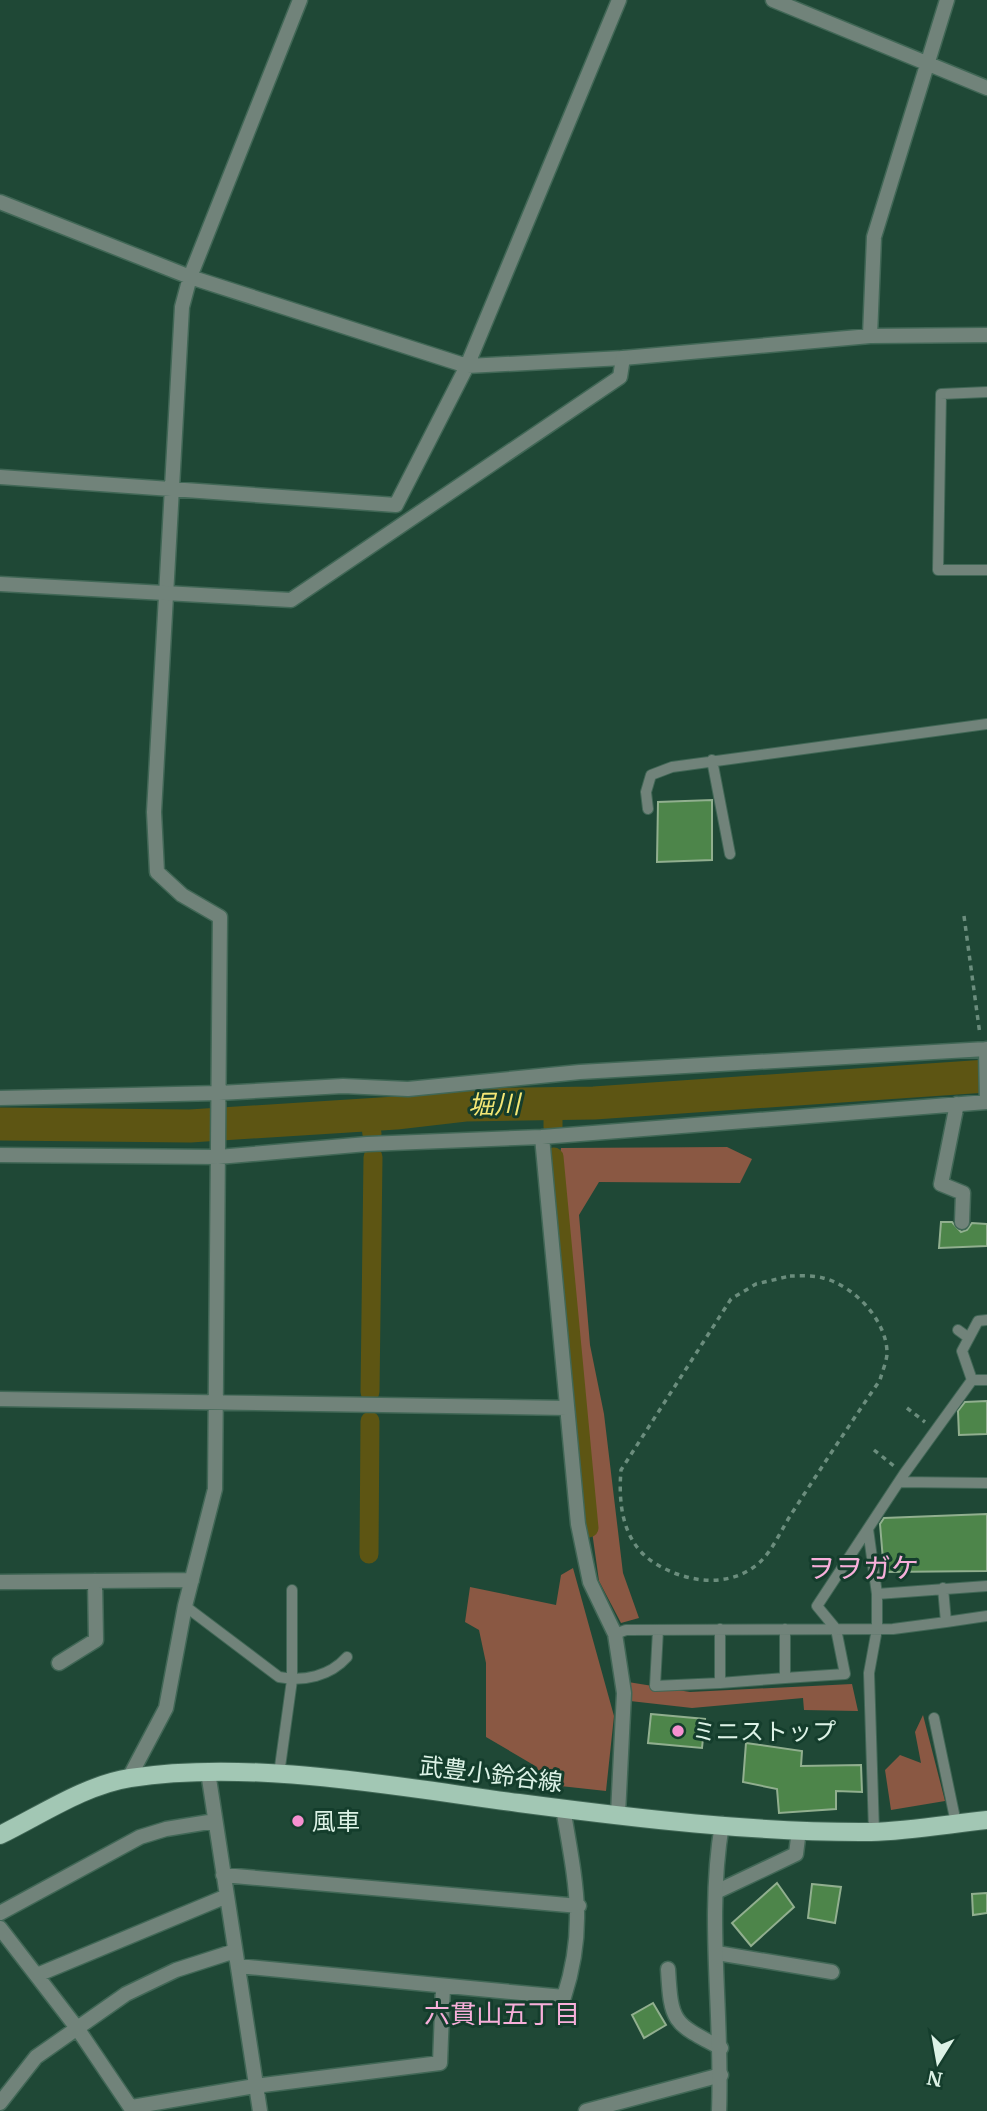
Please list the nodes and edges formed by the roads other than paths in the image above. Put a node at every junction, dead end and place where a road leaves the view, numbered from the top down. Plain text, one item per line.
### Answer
1 (300, 0) edge
2 (619, 0) edge
3 (773, 0) edge
4 (947, 0) edge
5 (925, 65) junction
6 (987, 88) edge
7 (0, 202) edge
8 (190, 276) junction
9 (987, 335) edge
10 (870, 336) junction
11 (622, 358) junction
12 (467, 366) junction
13 (987, 392) edge
14 (0, 477) edge
15 (170, 488) junction
16 (987, 570) edge
17 (0, 584) edge
18 (168, 595) junction
19 (987, 724) edge
20 (712, 760) junction
21 (648, 809) dead end
22 (730, 854) dead end
23 (986, 1049) edge
24 (219, 1093) junction
25 (0, 1098) edge
26 (987, 1102) edge
27 (957, 1104) junction
28 (542, 1137) junction
29 (0, 1155) edge
30 (218, 1157) junction
31 (962, 1222) dead end
32 (987, 1320) edge
33 (958, 1330) dead end
34 (969, 1338) junction
35 (972, 1380) junction
36 (987, 1380) edge
37 (0, 1399) edge
38 (217, 1403) junction
39 (568, 1408) junction
40 (902, 1478) junction
41 (987, 1483) edge
42 (868, 1528) junction
43 (192, 1580) junction
44 (96, 1581) junction
45 (0, 1582) edge
46 (987, 1586) edge
47 (943, 1588) junction
48 (292, 1590) dead end
49 (877, 1594) junction
50 (185, 1605) junction
51 (987, 1616) edge
52 (946, 1622) junction
53 (720, 1629) junction
54 (785, 1629) junction
55 (836, 1629) junction
56 (877, 1629) junction
57 (658, 1630) junction
58 (615, 1634) junction
59 (346, 1657) dead end
60 (59, 1664) dead end
61 (785, 1678) junction
62 (292, 1680) junction
63 (720, 1683) junction
64 (934, 1718) dead end
65 (208, 1773) junction
66 (279, 1774) junction
67 (129, 1778) junction
68 (564, 1808) junction
69 (618, 1814) junction
70 (987, 1820) edge
71 (215, 1821) junction
72 (956, 1823) junction
73 (722, 1824) junction
74 (799, 1830) junction
75 (874, 1832) junction
76 (0, 1835) edge
77 (223, 1875) junction
78 (718, 1891) junction
79 (227, 1896) junction
80 (579, 1906) junction
81 (0, 1913) edge
82 (0, 1928) edge
83 (235, 1951) junction
84 (717, 1953) junction
85 (238, 1966) junction
86 (668, 1969) dead end
87 (832, 1972) dead end
88 (37, 1975) junction
89 (443, 1986) junction
90 (77, 2028) junction
91 (722, 2048) junction
92 (721, 2075) junction
93 (255, 2086) junction
94 (0, 2103) edge
95 (132, 2110) edge
96 (260, 2111) edge
97 (586, 2111) edge
98 (719, 2111) edge

1 - 8 street
2 - 12 street
3 - 5 street
4 - 5 street
5 - 6 street
5 - 10 street
7 - 8 street
8 - 12 street
8 - 15 street
9 - 10 street
10 - 11 street
11 - 12 street
11 - 18 street
12 - 15 street
13 - 16 lane
14 - 15 street
15 - 18 street
17 - 18 street
18 - 24 street
19 - 20 lane
20 - 21 lane
20 - 22 lane
23 - 24 street
23 - 26 street
24 - 25 street
24 - 30 street
26 - 27 street
27 - 28 street
27 - 31 street
28 - 30 street
28 - 39 street
29 - 30 street
30 - 38 street
32 - 34 lane
33 - 34 lane
34 - 35 lane
35 - 36 lane
35 - 40 lane
37 - 38 street
38 - 39 street
38 - 43 street
39 - 58 street
40 - 41 lane
40 - 42 lane
42 - 49 lane
42 - 55 lane
43 - 44 street
43 - 50 street
44 - 45 street
44 - 60 street
46 - 47 lane
47 - 49 lane
47 - 52 lane
48 - 62 lane
49 - 56 lane
50 - 62 lane
50 - 67 street
51 - 52 lane
52 - 56 lane
53 - 54 lane
53 - 57 lane
53 - 63 lane
54 - 55 lane
54 - 61 lane
55 - 56 lane
55 - 61 lane
56 - 75 lane
57 - 58 lane
57 - 63 lane
58 - 69 street
59 - 62 lane
61 - 63 lane
62 - 66 lane
64 - 72 lane
65 - 66 main road, 武豊小鈴谷線
65 - 67 main road, 武豊小鈴谷線
65 - 71 street
66 - 68 main road, 武豊小鈴谷線
67 - 76 main road, 武豊小鈴谷線
68 - 69 main road, 武豊小鈴谷線
68 - 80 street
69 - 73 main road, 武豊小鈴谷線
70 - 72 main road, 武豊小鈴谷線
71 - 77 street
71 - 81 street
72 - 75 main road, 武豊小鈴谷線
73 - 74 main road, 武豊小鈴谷線
73 - 78 street
74 - 75 main road, 武豊小鈴谷線
74 - 78 street
77 - 79 street
77 - 80 street
78 - 84 street
79 - 83 street
79 - 88 street
80 - 89 street
82 - 88 street
83 - 85 street
83 - 90 street
84 - 87 street
84 - 91 street
85 - 89 street
85 - 93 street
86 - 91 street
88 - 90 street
89 - 93 street
90 - 94 street
90 - 95 street
91 - 92 street
92 - 97 street
92 - 98 street
93 - 95 street
93 - 96 street

